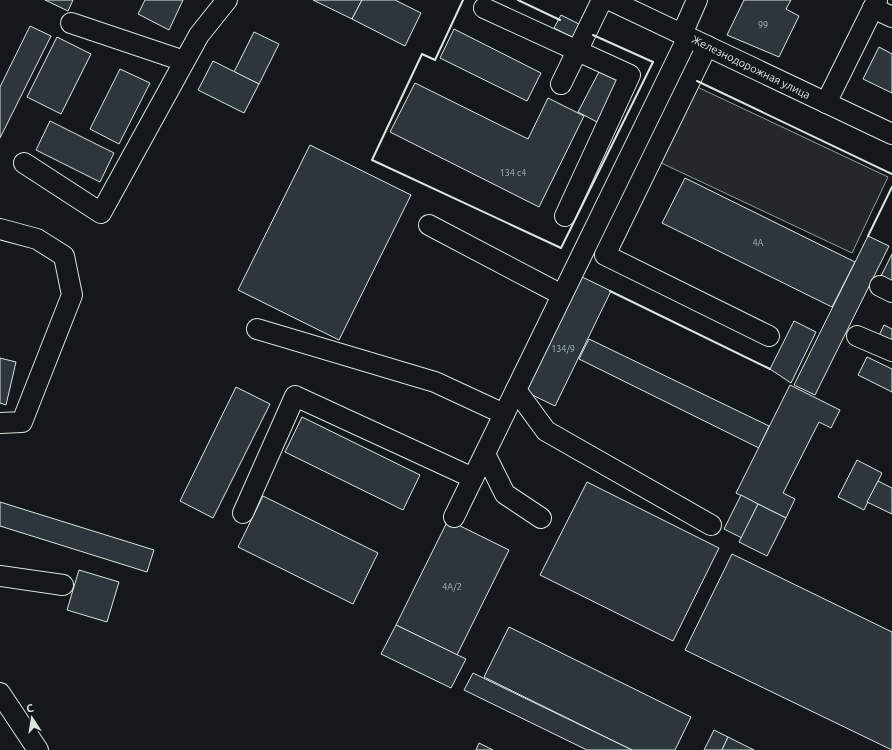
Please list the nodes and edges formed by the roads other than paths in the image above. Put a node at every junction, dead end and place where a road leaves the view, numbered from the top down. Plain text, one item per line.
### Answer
1 (227, 0) edge
2 (602, 0) edge
3 (610, 0) edge
4 (698, 0) edge
5 (875, 4) edge
6 (484, 8) dead end
7 (892, 17) edge
8 (71, 23) dead end
9 (685, 35) junction
10 (707, 46) junction
11 (577, 51) junction
12 (184, 61) junction
13 (561, 84) dead end
14 (826, 103) junction
15 (892, 134) edge
16 (24, 163) dead end
17 (565, 216) dead end
18 (429, 225) dead end
19 (0, 229) edge
20 (562, 295) junction
21 (257, 329) dead end
22 (768, 336) dead end
23 (857, 336) dead end
24 (892, 351) edge
25 (516, 390) junction
26 (504, 414) junction
27 (0, 423) edge
28 (485, 454) junction
29 (473, 478) junction
30 (243, 513) dead end
31 (454, 516) dead end
32 (541, 518) dead end
33 (711, 525) dead end
34 (0, 576) edge
35 (64, 585) dead end
36 (0, 693) edge
37 (38, 750) edge

1 - 12 street
2 - 11 street
3 - 9 street, Железнодорожная улица
4 - 9 street
5 - 7 street
5 - 14 street
6 - 11 street
8 - 12 street
9 - 10 street, Железнодорожная улица
9 - 20 street
10 - 14 street, Железнодорожная улица
10 - 22 street
11 - 13 street
11 - 17 street
12 - 16 street
14 - 15 street, Железнодорожная улица
18 - 20 street
19 - 27 street
20 - 25 street
21 - 26 street
23 - 24 street
25 - 26 street
25 - 33 street
26 - 28 street
28 - 29 street
28 - 32 street
29 - 30 street
29 - 31 street
34 - 35 street
36 - 37 street

